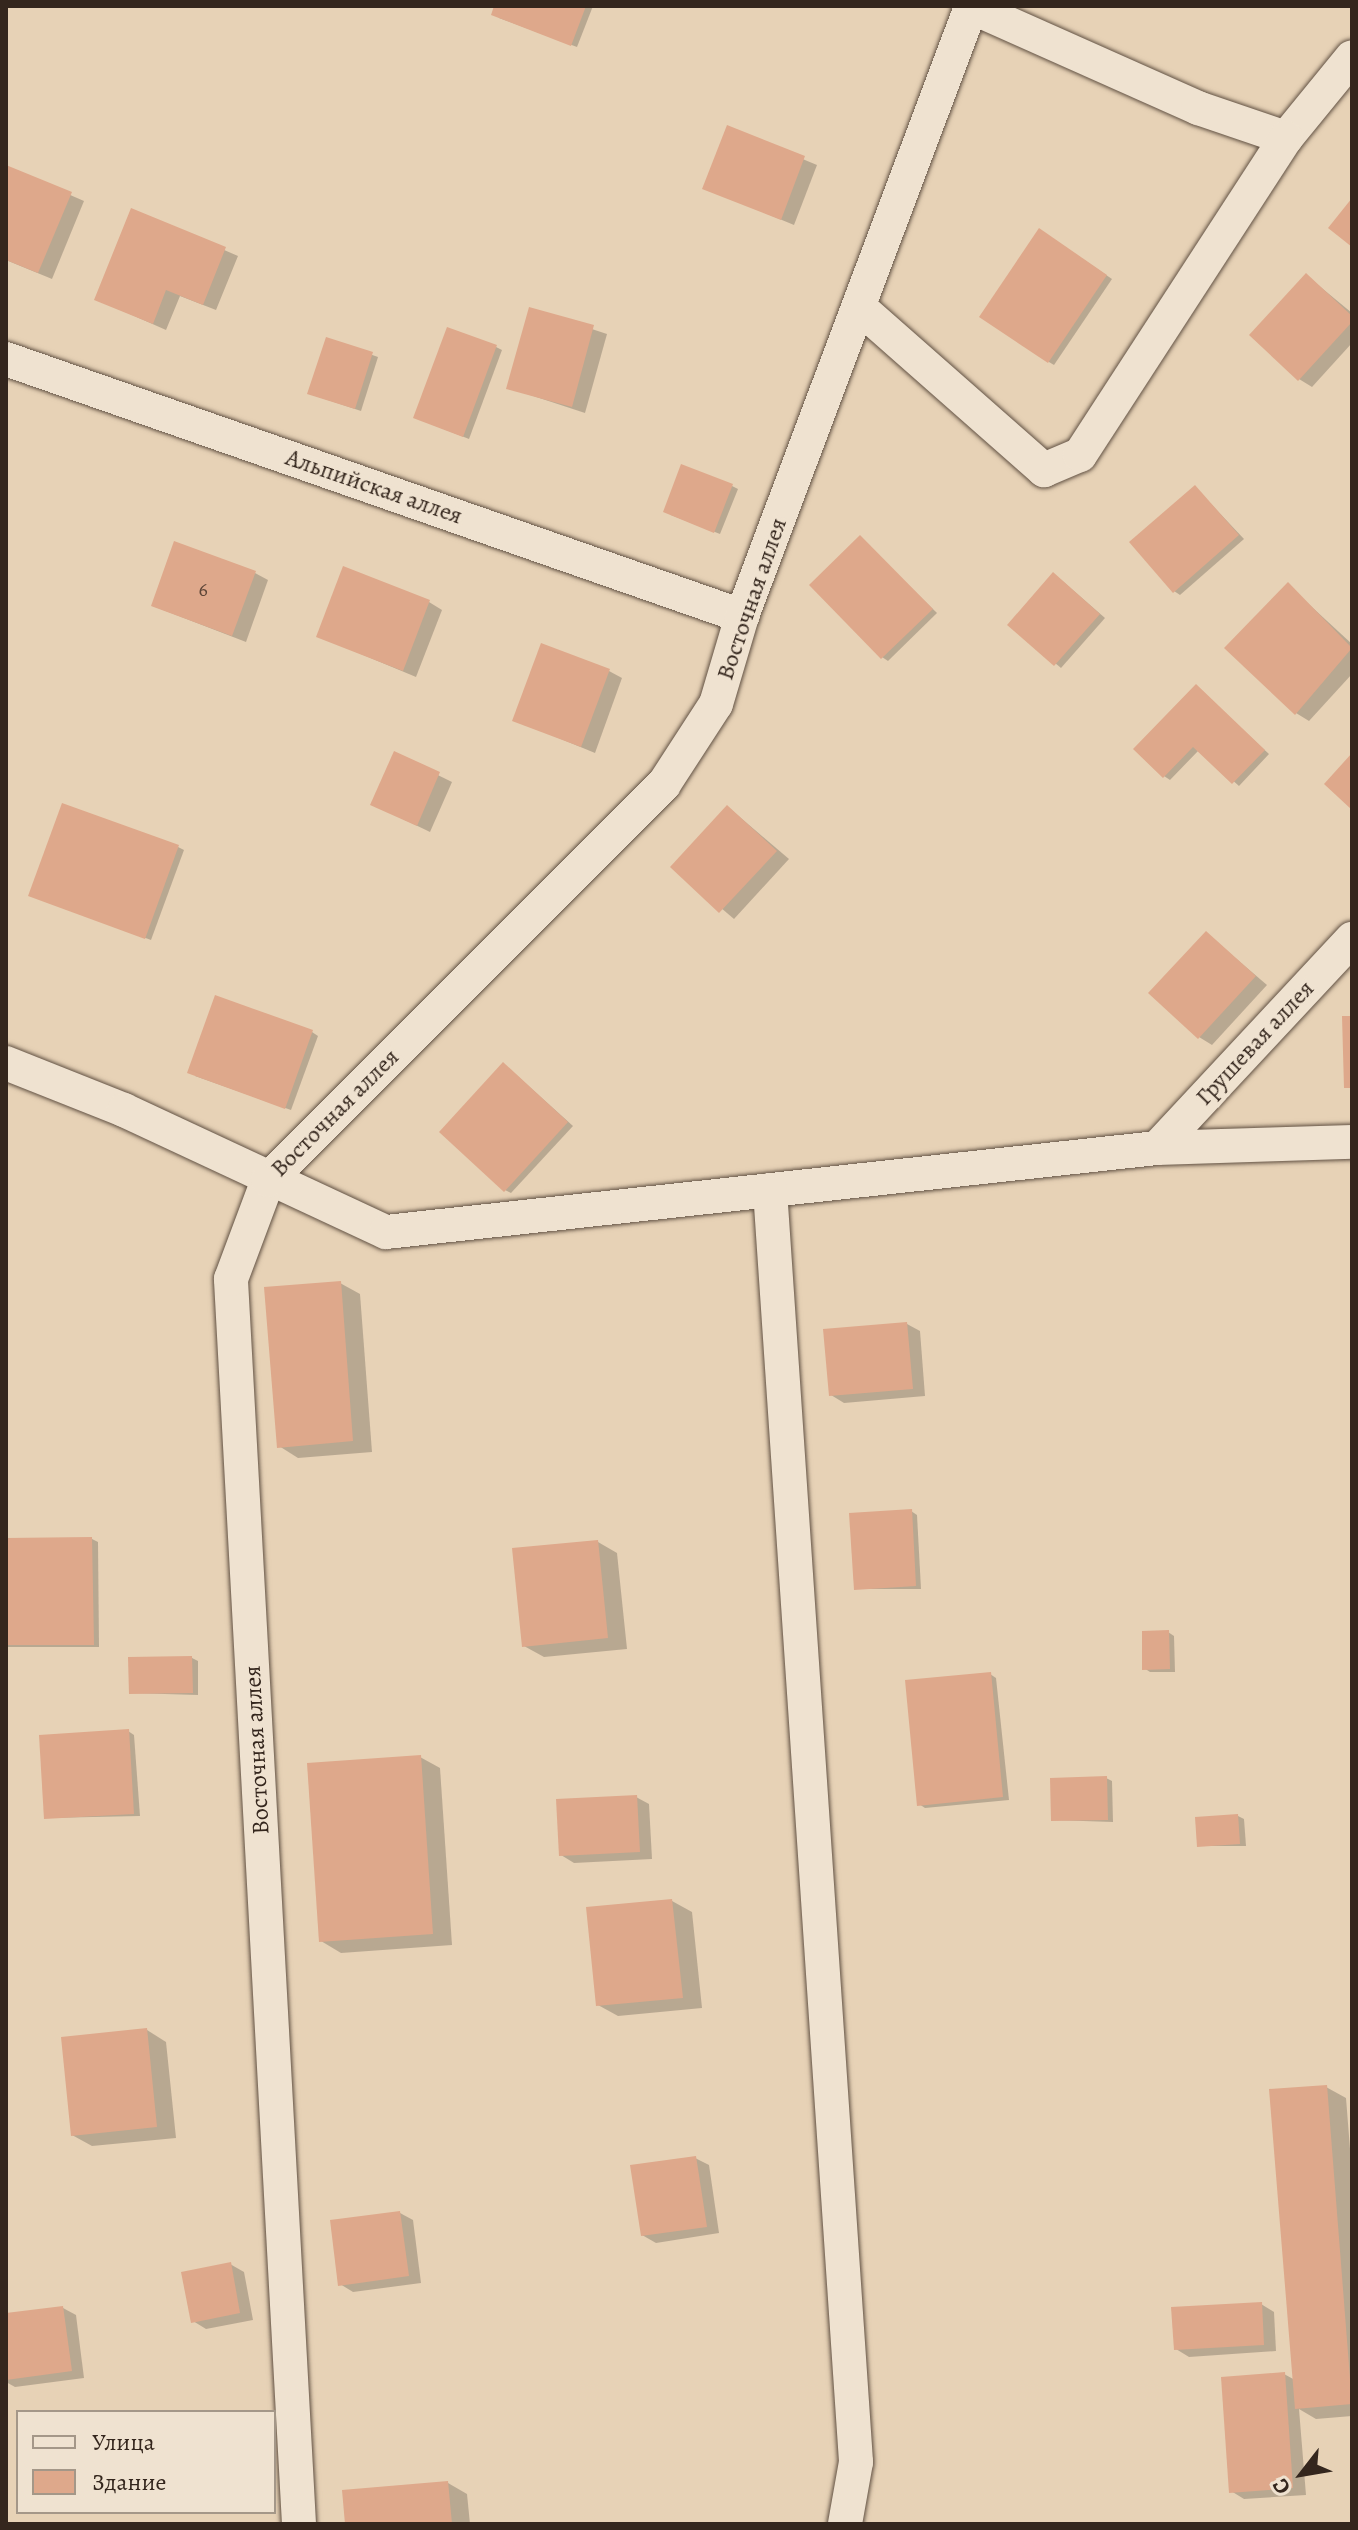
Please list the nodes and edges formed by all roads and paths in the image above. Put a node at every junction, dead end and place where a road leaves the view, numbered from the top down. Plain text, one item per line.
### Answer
1 (970, 6) edge
2 (1352, 57) edge
3 (1286, 138) junction
4 (859, 307) junction
5 (6, 359) edge
6 (742, 616) junction
7 (1352, 939) edge
8 (6, 1063) edge
9 (1352, 1142) edge
10 (1157, 1148) junction
11 (268, 1180) junction
12 (770, 1190) junction
13 (299, 2524) edge
14 (845, 2524) edge

1 - 3 street
1 - 4 street, Восточная аллея
2 - 3 street
3 - 4 street
4 - 6 street, Восточная аллея
5 - 6 street, Альпийская аллея
6 - 11 street, Восточная аллея
7 - 10 street, Грушевая аллея
8 - 11 street
9 - 10 street
10 - 12 street
11 - 12 street
11 - 13 street, Восточная аллея
12 - 14 street

